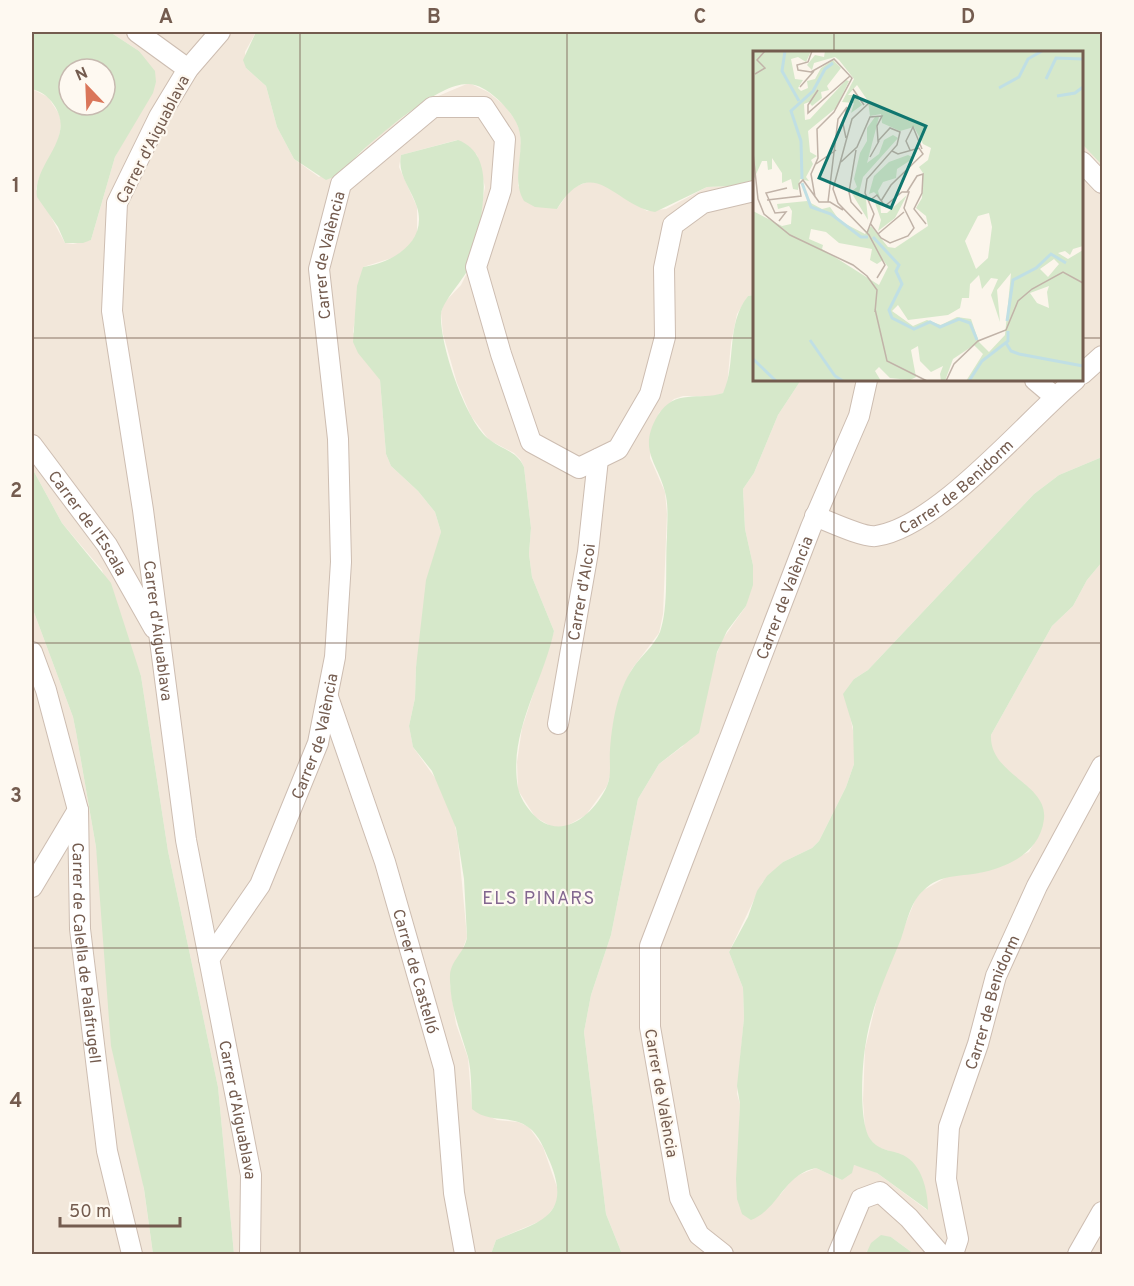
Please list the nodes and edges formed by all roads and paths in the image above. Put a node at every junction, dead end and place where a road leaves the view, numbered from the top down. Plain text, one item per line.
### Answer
1 (137, 32) edge
2 (220, 32) edge
3 (188, 69) junction
4 (1083, 163) edge
5 (1102, 183) edge
6 (753, 191) edge
7 (1102, 356) edge
8 (1083, 373) edge
9 (867, 381) edge
10 (1036, 381) edge
11 (1074, 381) edge
12 (1055, 397) junction
13 (32, 445) edge
14 (598, 459) junction
15 (815, 516) junction
16 (158, 635) junction
17 (32, 652) edge
18 (328, 695) junction
19 (558, 724) dead end
20 (1102, 766) edge
21 (78, 810) junction
22 (32, 887) edge
23 (208, 959) junction
24 (1102, 1212) edge
25 (132, 1254) edge
26 (250, 1254) edge
27 (465, 1254) edge
28 (723, 1254) edge
29 (838, 1254) edge
30 (940, 1254) edge
31 (953, 1254) edge
32 (1078, 1254) edge

1 - 3 street
2 - 3 street, Carrer d'Aiguablava
3 - 16 street, Carrer d'Aiguablava
4 - 5 street
6 - 14 street, Carrer de València
7 - 8 street
9 - 15 street, Carrer de València
10 - 12 street
11 - 12 street, Carrer de Benidorm
12 - 15 street, Carrer de Benidorm
13 - 16 street, Carrer de l'Escala
14 - 18 street, Carrer de València
14 - 19 street, Carrer d'Alcoi
15 - 28 street, Carrer de València
16 - 23 street, Carrer d'Aiguablava
17 - 21 street, Carrer de Calella de Palafrugell
18 - 23 street, Carrer de València
18 - 27 street, Carrer de Castelló
20 - 31 street, Carrer de Benidorm
21 - 22 street
21 - 25 street, Carrer de Calella de Palafrugell
23 - 26 street, Carrer d'Aiguablava
24 - 32 street
29 - 30 street

